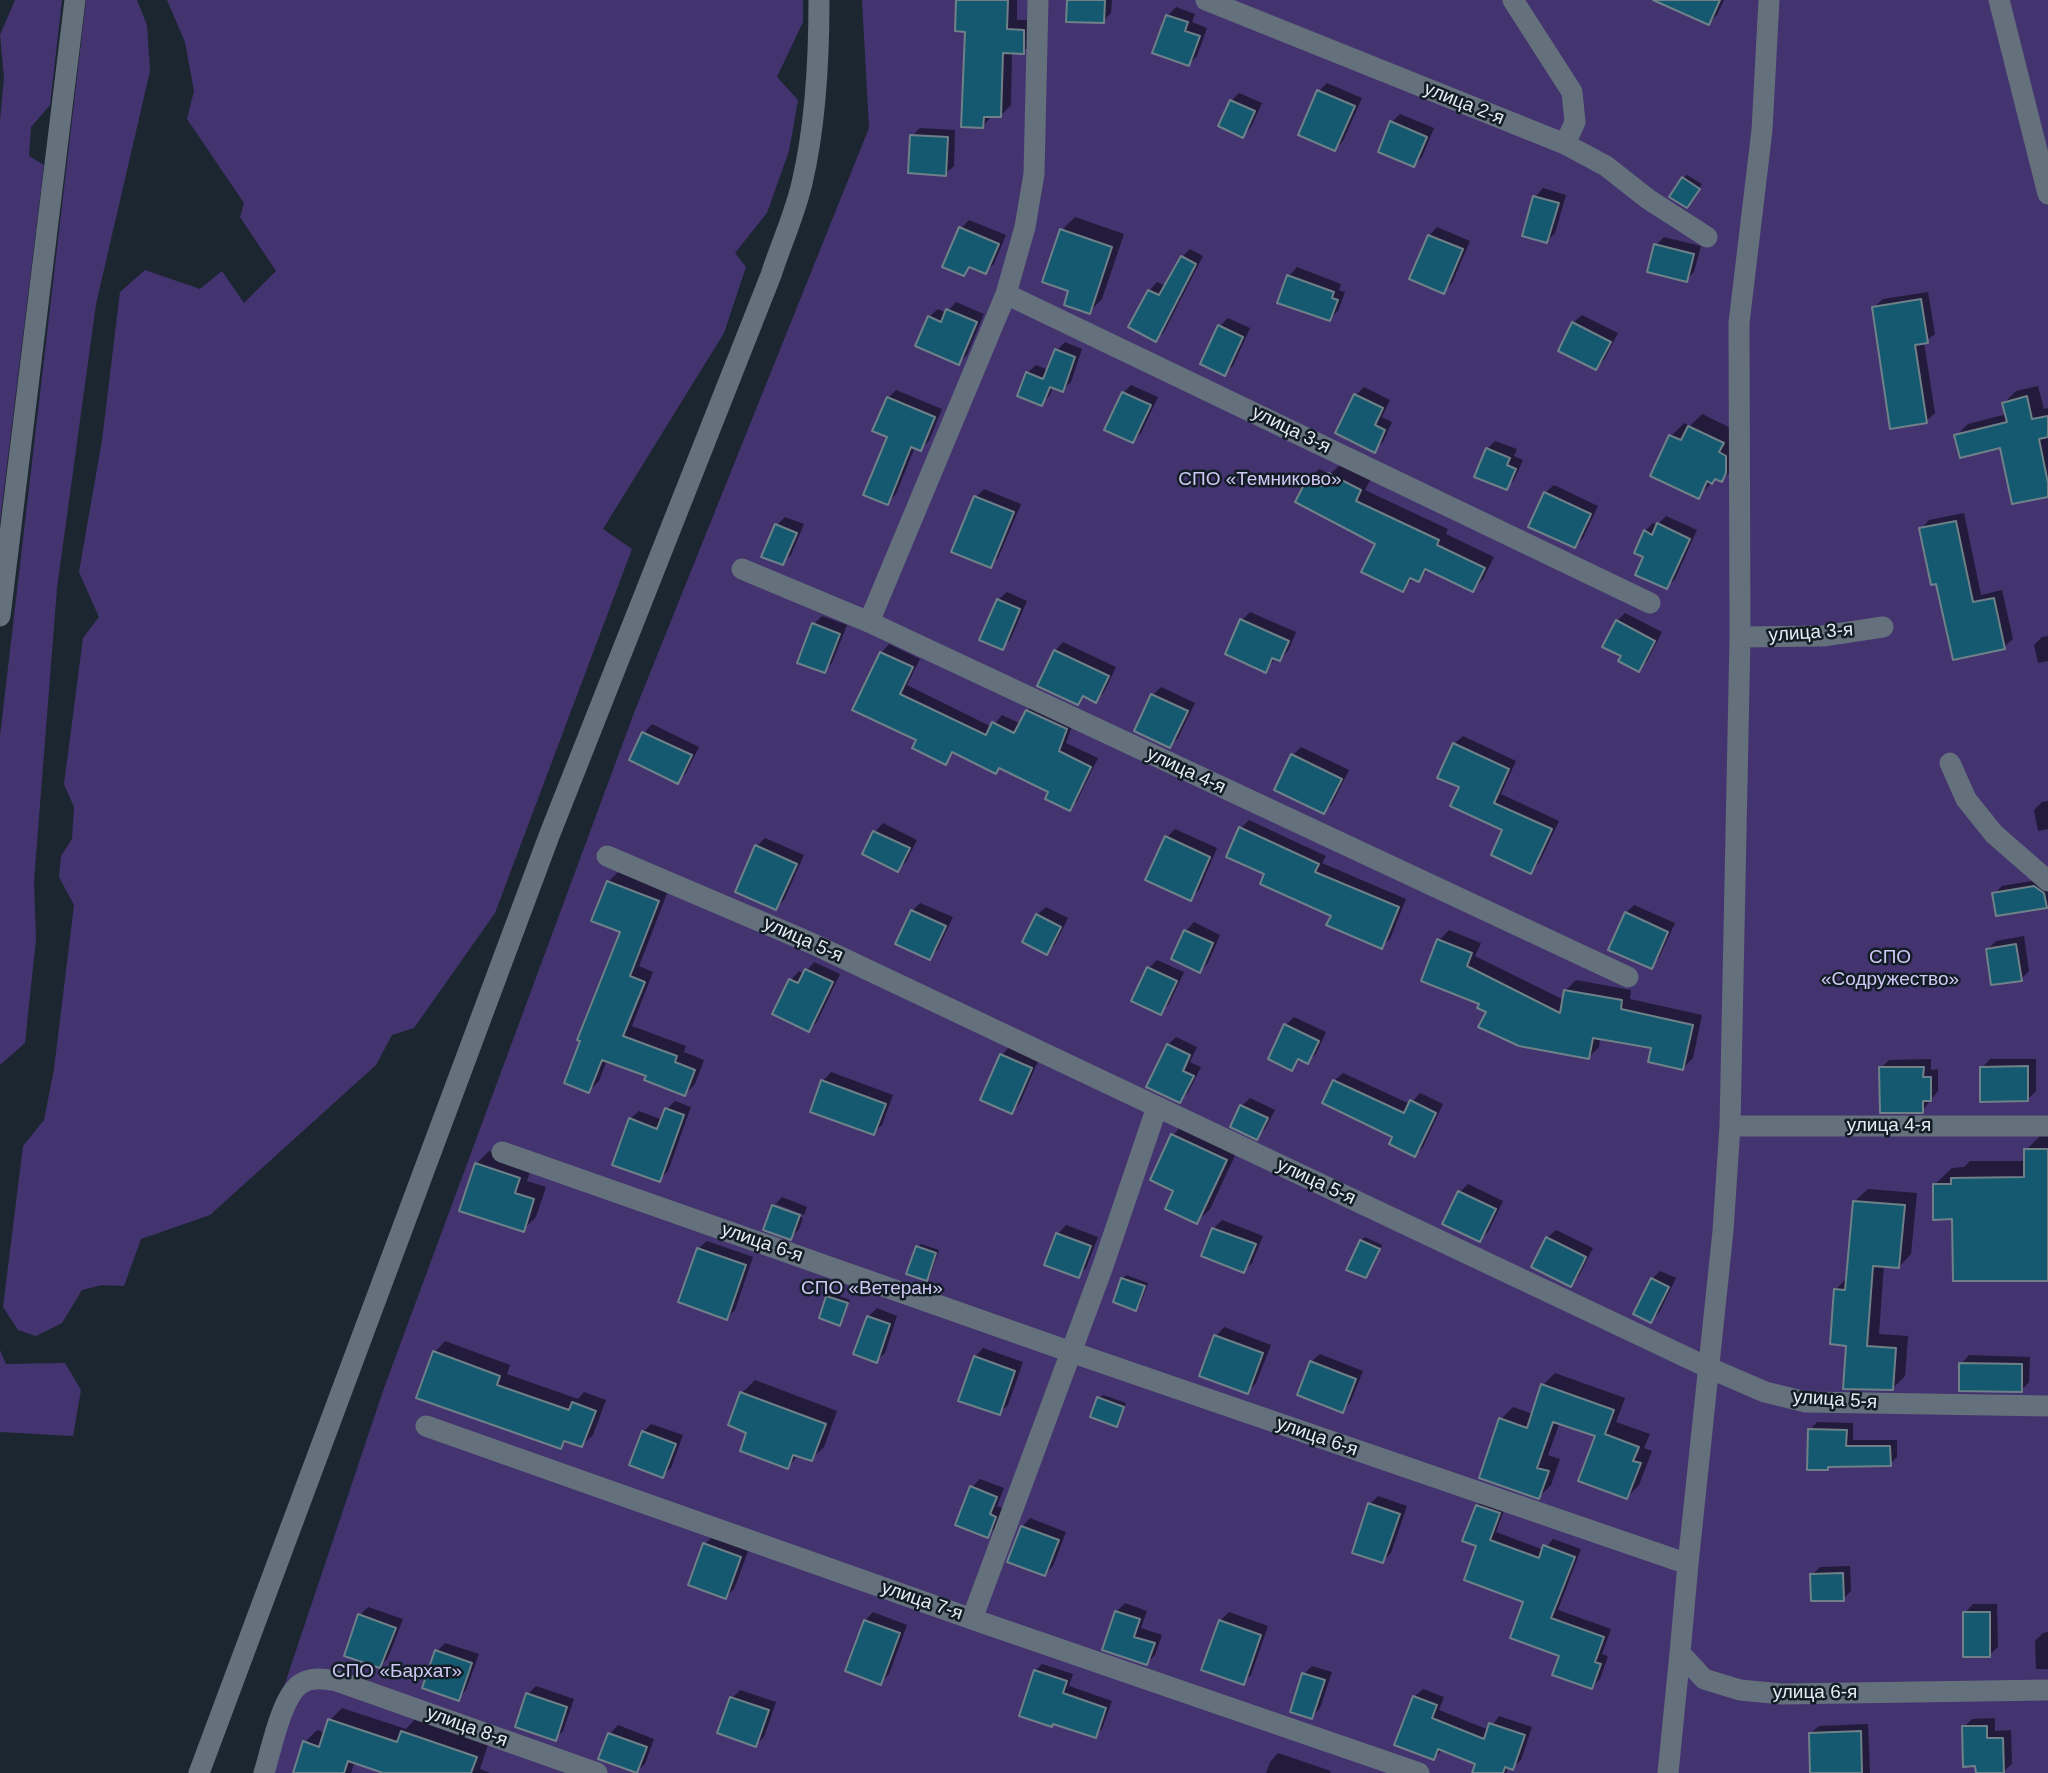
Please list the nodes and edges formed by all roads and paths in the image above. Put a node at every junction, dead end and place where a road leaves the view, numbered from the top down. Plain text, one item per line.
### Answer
1 (75, 0) edge
2 (819, 0) edge
3 (1038, 0) edge
4 (1206, 0) edge
5 (1513, 0) edge
6 (1769, 0) edge
7 (1999, 0) edge
8 (1565, 145) junction
9 (2048, 194) edge
10 (1707, 237) dead end
11 (1006, 294) junction
12 (741, 569) dead end
13 (1650, 603) dead end
14 (0, 616) edge
15 (869, 622) junction
16 (1883, 627) dead end
17 (1740, 636) junction
18 (1950, 763) dead end
19 (607, 856) dead end
20 (2048, 881) edge
21 (1629, 977) dead end
22 (1157, 1107) junction
23 (1730, 1126) junction
24 (2048, 1126) edge
25 (502, 1152) dead end
26 (1071, 1352) junction
27 (1707, 1367) junction
28 (2048, 1406) edge
29 (426, 1426) dead end
30 (1688, 1564) junction
31 (972, 1619) junction
32 (1680, 1653) junction
33 (2048, 1690) edge
34 (199, 1773) edge
35 (264, 1773) edge
36 (597, 1773) edge
37 (1419, 1773) edge
38 (1668, 1773) edge

1 - 14 street
2 - 34 street
3 - 11 street
4 - 8 street, улица 2-я
5 - 8 street
6 - 17 street
7 - 9 street
8 - 10 street, улица 2-я
11 - 13 street, улица 3-я
11 - 15 street
12 - 15 street, улица 4-я
15 - 21 street, улица 4-я
16 - 17 street, улица 3-я
17 - 23 street
18 - 20 street
19 - 22 street, улица 5-я
22 - 26 street
22 - 27 street, улица 5-я
23 - 24 street, улица 4-я
23 - 27 street
25 - 26 street, улица 6-я
26 - 30 street, улица 6-я
26 - 31 street
27 - 28 street, улица 5-я
27 - 30 street
29 - 31 street, улица 7-я
30 - 32 street
31 - 37 street, улица 7-я
32 - 33 street, улица 6-я
32 - 38 street
35 - 36 street, улица 8-я

